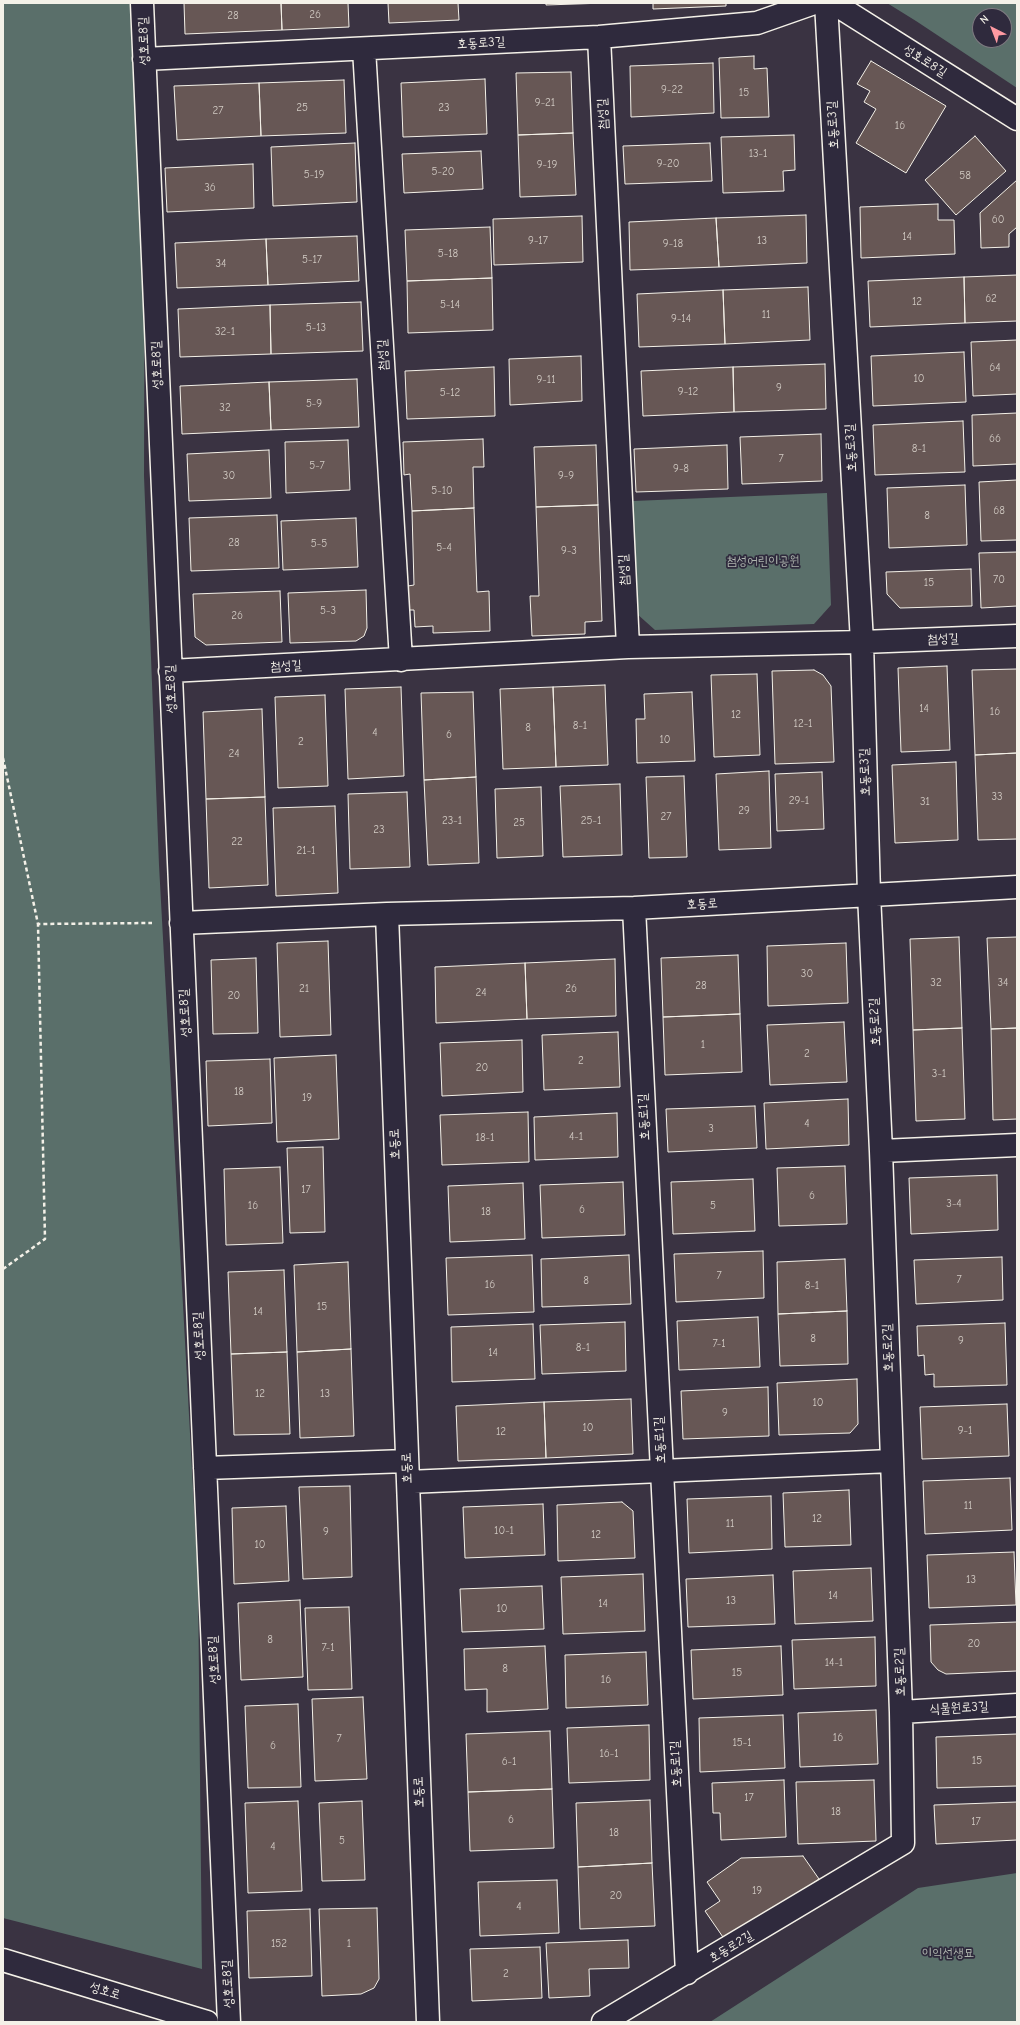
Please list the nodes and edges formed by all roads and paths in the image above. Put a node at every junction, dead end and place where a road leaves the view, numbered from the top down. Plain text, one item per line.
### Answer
1 (142, 3) edge
2 (814, 3) edge
3 (826, 3) edge
4 (833, 3) edge
5 (599, 37) junction
6 (364, 49) junction
7 (144, 59) junction
8 (1017, 119) edge
9 (1017, 636) edge
10 (862, 642) junction
11 (628, 647) junction
12 (401, 660) junction
13 (170, 671) junction
14 (3, 758) edge
15 (1017, 887) edge
16 (869, 894) junction
17 (634, 908) junction
18 (387, 914) junction
19 (180, 923) junction
20 (38, 924) junction
21 (1017, 1145) edge
22 (881, 1151) junction
23 (3, 1269) edge
24 (891, 1461) junction
25 (205, 1468) junction
26 (407, 1471) junction
27 (661, 1472) junction
28 (1017, 1705) edge
29 (901, 1712) junction
30 (3, 1960) edge
31 (687, 1973) junction
32 (207, 2022) edge
33 (229, 2022) edge
34 (428, 2022) edge
35 (603, 2022) edge

1 - 7 street, 성호로8길
2 - 5 street, 호동로3길
3 - 10 street, 호동로3길
4 - 8 street, 성호로8길
5 - 6 street, 호동로3길
5 - 11 street, 첨성길
6 - 7 street, 호동로3길
6 - 12 street, 첨성길
7 - 13 street, 성호로8길
9 - 10 street, 첨성길
10 - 11 street, 첨성길
10 - 16 street, 호동로3길
11 - 12 street, 첨성길
12 - 13 street, 첨성길
13 - 19 street, 성호로8길
14 - 20 path
15 - 16 street, 호동로
16 - 17 street, 호동로
16 - 22 street, 호동로2길
17 - 18 street, 호동로
17 - 27 street, 호동로1길
18 - 19 street, 호동로
18 - 26 street, 호동로
19 - 20 path
19 - 25 street, 성호로8길
20 - 23 path
21 - 22 street
22 - 24 street, 호동로2길
24 - 27 street
24 - 29 street, 호동로2길
25 - 26 street
25 - 33 street, 성호로8길
26 - 27 street
26 - 34 street, 호동로
27 - 31 street, 호동로1길
28 - 29 street, 식물원로3길
29 - 31 street, 호동로2길
30 - 32 street, 성호로
31 - 35 street, 호동로2길

